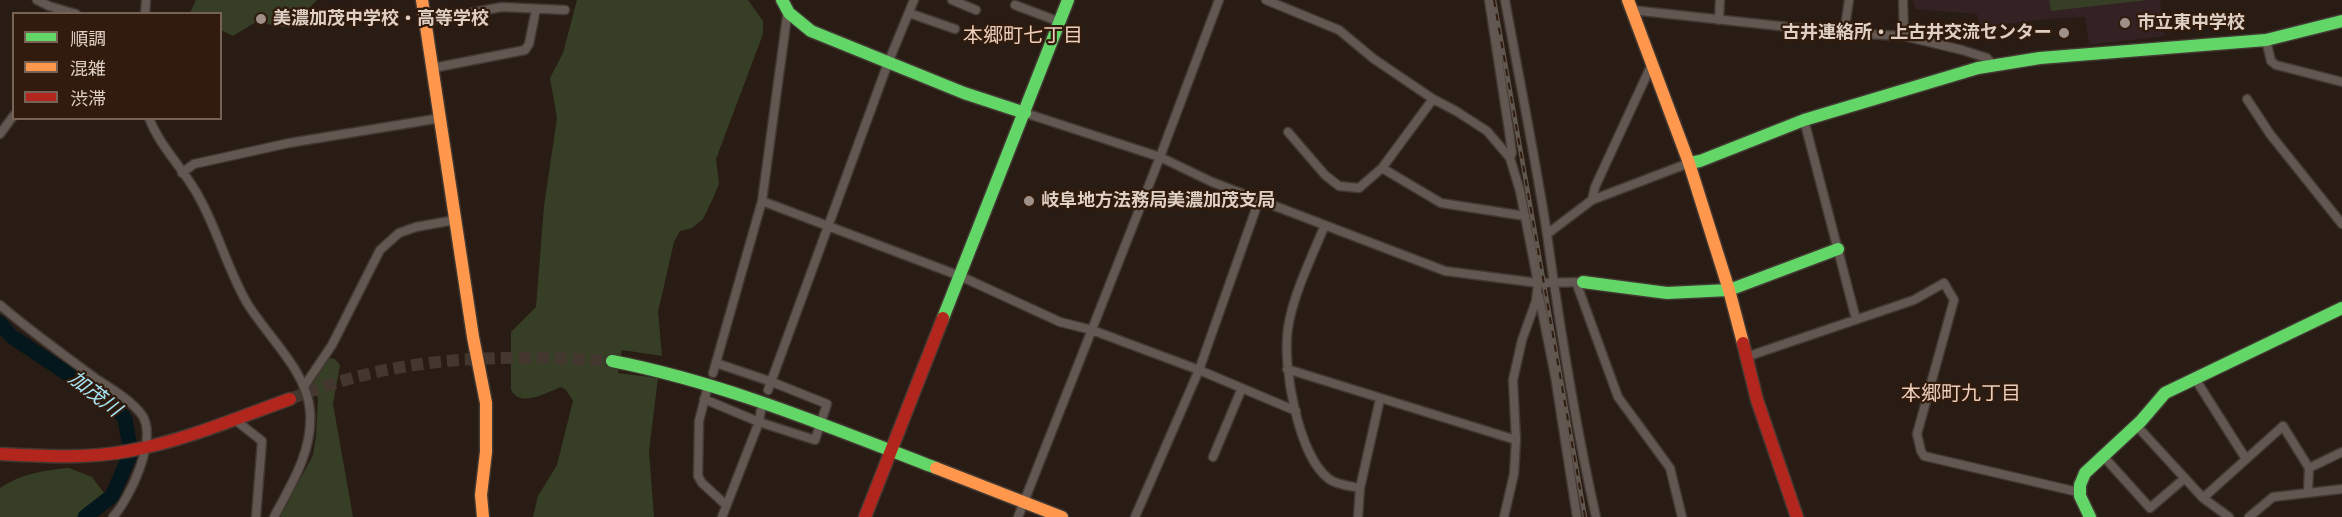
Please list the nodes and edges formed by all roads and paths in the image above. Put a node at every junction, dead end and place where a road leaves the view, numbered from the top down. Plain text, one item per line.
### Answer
1 (37, 0) edge
2 (422, 0) edge
3 (782, 0) edge
4 (914, 0) edge
5 (952, 0) edge
6 (1068, 0) edge
7 (1219, 0) edge
8 (1266, 0) edge
9 (1489, 0) edge
10 (1505, 0) edge
11 (1720, 0) edge
12 (1849, 0) edge
13 (1903, 0) edge
14 (1015, 5) dead end
15 (1630, 5) edge
16 (788, 6) edge
17 (536, 9) junction
18 (565, 10) dead end
19 (976, 10) dead end
20 (69, 12) edge
21 (909, 13) junction
22 (425, 21) junction
23 (1719, 21) junction
24 (2342, 21) edge
25 (1060, 22) junction
26 (956, 29) dead end
27 (1844, 33) junction
28 (1904, 36) junction
29 (2266, 40) junction
30 (888, 63) junction
31 (1993, 65) junction
32 (1651, 66) junction
33 (433, 68) junction
34 (2342, 81) edge
35 (1432, 99) junction
36 (2247, 99) dead end
37 (1025, 113) junction
38 (12, 118) edge
39 (441, 118) junction
40 (150, 120) edge
41 (1804, 120) junction
42 (1288, 132) dead end
43 (0, 134) edge
44 (1160, 157) junction
45 (1510, 158) junction
46 (1689, 163) junction
47 (1382, 168) junction
48 (182, 172) junction
49 (1592, 200) junction
50 (762, 201) junction
51 (1259, 201) junction
52 (1525, 216) junction
53 (455, 220) junction
54 (2342, 224) edge
55 (1325, 225) junction
56 (828, 227) junction
57 (1547, 234) junction
58 (1838, 249) junction
59 (960, 276) junction
60 (1580, 282) junction
61 (1552, 283) junction
62 (1538, 286) junction
63 (1729, 290) junction
64 (0, 305) edge
65 (2342, 308) edge
66 (1856, 319) junction
67 (1092, 330) junction
68 (1746, 357) junction
69 (612, 361) tunnel mouth
70 (716, 363) junction
71 (1287, 369) junction
72 (1199, 370) junction
73 (713, 373) dead end
74 (2194, 377) junction
75 (305, 385) junction
76 (770, 386) junction
77 (1242, 388) junction
78 (290, 399) tunnel mouth
79 (1380, 399) junction
80 (761, 410) dead end
81 (1296, 411) junction
82 (238, 417) junction
83 (759, 422) junction
84 (821, 422) junction
85 (2136, 425) junction
86 (1516, 440) junction
87 (145, 447) junction
88 (892, 451) junction
89 (2342, 452) edge
90 (0, 454) edge
91 (1213, 457) dead end
92 (2104, 457) junction
93 (2246, 459) junction
94 (2309, 468) junction
95 (2186, 478) junction
96 (1360, 488) junction
97 (2342, 489) edge
98 (2078, 492) junction
99 (2308, 492) junction
100 (2203, 498) junction
101 (1023, 502) junction
102 (726, 505) junction
103 (113, 517) edge
104 (256, 517) edge
105 (274, 517) edge
106 (483, 517) edge
107 (722, 517) edge
108 (865, 517) edge
109 (1017, 517) edge
110 (1062, 517) edge
111 (1135, 517) edge
112 (1358, 517) edge
113 (1504, 517) edge
114 (1577, 517) edge
115 (1596, 517) edge
116 (1682, 517) edge
117 (1797, 517) edge
118 (2090, 517) edge
119 (2229, 517) edge
120 (2249, 517) edge

1 - 20 street
2 - 22 street
3 - 16 street
4 - 21 street
5 - 19 street
6 - 25 street
7 - 44 street
8 - 35 street
9 - 45 street
10 - 57 street
11 - 23 street
12 - 27 street
13 - 28 street
14 - 25 street
15 - 23 street
15 - 32 street
16 - 30 street
16 - 50 street
17 - 18 street
17 - 22 street
17 - 33 street
21 - 26 street
21 - 30 street
22 - 33 street
23 - 27 street
24 - 29 street
25 - 37 street
27 - 28 street
28 - 31 street
29 - 31 street
29 - 34 street
30 - 37 street
30 - 56 street
31 - 41 street
32 - 46 street
32 - 49 street
33 - 39 street
35 - 45 street
35 - 47 street
36 - 54 street
37 - 44 street
37 - 59 street
38 - 43 street
39 - 48 street
39 - 53 street
40 - 48 street
41 - 46 street
41 - 58 street
42 - 47 street
44 - 51 street
44 - 67 street
45 - 52 street
46 - 49 street
46 - 63 street
47 - 52 street
48 - 75 street
49 - 57 street
50 - 56 street
50 - 70 street
51 - 55 street
51 - 72 street
52 - 62 street
53 - 75 street
53 - 106 street
55 - 62 street
55 - 71 street
56 - 59 street
56 - 76 street
57 - 61 street
58 - 63 street
58 - 66 street
59 - 67 street
59 - 88 street
60 - 61 street
60 - 63 street
60 - 116 street
61 - 62 street
61 - 115 street
62 - 86 street
62 - 114 street
63 - 68 street
64 - 87 street
65 - 74 street
66 - 68 street
66 - 98 street
67 - 72 street
67 - 101 street
68 - 117 street
69 - 84 street
70 - 73 street
70 - 76 street
71 - 79 street
71 - 81 street
72 - 77 street
72 - 111 street
74 - 85 street
74 - 93 street
75 - 105 street
76 - 84 street
77 - 81 street
77 - 91 street
78 - 82 street
79 - 86 street
79 - 96 street
80 - 83 street
81 - 96 street
82 - 87 street
82 - 104 street
83 - 84 street
83 - 102 street
83 - 102 street
84 - 88 street
85 - 92 street
85 - 95 street
86 - 113 street
87 - 90 street
87 - 103 street
88 - 101 street
88 - 108 street
89 - 94 street
92 - 95 street
92 - 98 street
93 - 94 street
93 - 100 street
94 - 99 street
95 - 100 street
96 - 112 street
97 - 99 street
98 - 118 street
99 - 120 street
100 - 119 street
101 - 109 street
101 - 110 street
102 - 107 street

